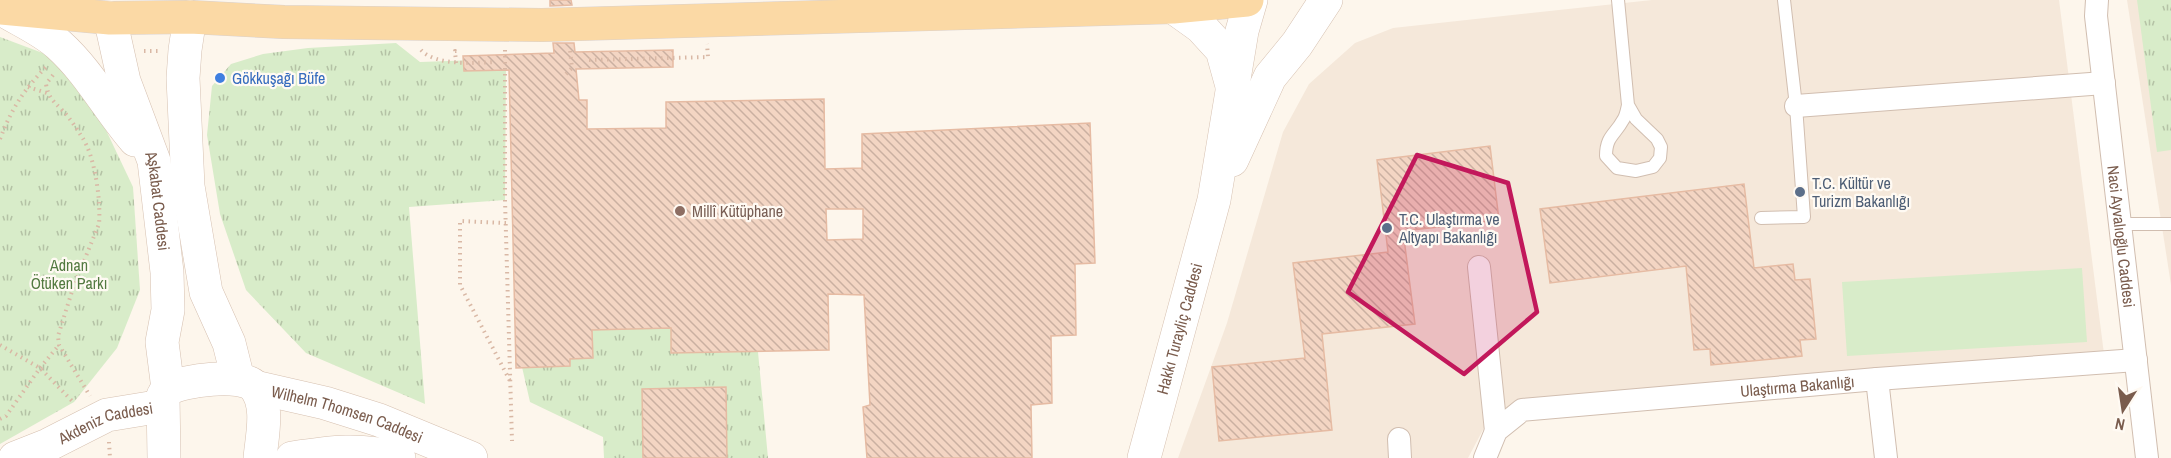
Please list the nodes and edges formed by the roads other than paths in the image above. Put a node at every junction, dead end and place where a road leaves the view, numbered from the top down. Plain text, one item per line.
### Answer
1 (1249, 0) edge
2 (1326, 0) edge
3 (1618, 0) edge
4 (1784, 0) edge
5 (2093, 5) edge
6 (1173, 7) junction
7 (0, 8) edge
8 (111, 9) edge
9 (190, 9) edge
10 (2104, 83) junction
11 (1233, 87) junction
12 (1628, 105) junction
13 (1796, 106) junction
14 (154, 161) junction
15 (1214, 200) junction
16 (1761, 218) dead end
17 (2120, 224) junction
18 (2171, 224) edge
19 (1479, 267) dead end
20 (2136, 360) junction
21 (1877, 379) junction
22 (246, 383) junction
23 (165, 397) junction
24 (1496, 431) junction
25 (15, 458) edge
26 (164, 458) edge
27 (260, 458) edge
28 (292, 458) edge
29 (399, 458) edge
30 (471, 458) edge
31 (1144, 458) edge
32 (1485, 458) edge
33 (1493, 458) edge
34 (1886, 458) edge
35 (2147, 458) edge

1 - 6 main road
1 - 11 main road, Hakkı Turayliç Caddesi
2 - 15 main road, Hakkı Turayliç Caddesi
3 - 12 lane
4 - 13 lane
5 - 10 street, Naci Ayvalıoğlu Caddesi
6 - 9 main road
6 - 11 main road
7 - 8 main road
7 - 14 main road
8 - 9 main road
8 - 14 main road, Aşkabat Caddesi
9 - 22 main road, Aşkabat Caddesi
10 - 13 street
10 - 17 street, Naci Ayvalıoğlu Caddesi
11 - 15 main road, Hakkı Turayliç Caddesi
12 - 12 lane
13 - 16 lane
14 - 23 main road, Aşkabat Caddesi
15 - 31 main road, Hakkı Turayliç Caddesi
17 - 18 lane
17 - 20 street, Naci Ayvalıoğlu Caddesi
19 - 24 street
20 - 21 street, Ulaştırma Bakanlığı
20 - 35 street, Naci Ayvalıoğlu Caddesi
21 - 24 street, Ulaştırma Bakanlığı
21 - 34 street
22 - 23 main road, Wilhelm Thomsen Caddesi
22 - 27 main road, Aşkabat Caddesi
22 - 30 main road, Wilhelm Thomsen Caddesi
23 - 25 main road, Akdeniz Caddesi
23 - 26 main road, Aşkabat Caddesi
24 - 32 street, Ulaştırma Bakanlığı
24 - 33 lane
28 - 29 main road, Wilhelm Thomsen Caddesi

